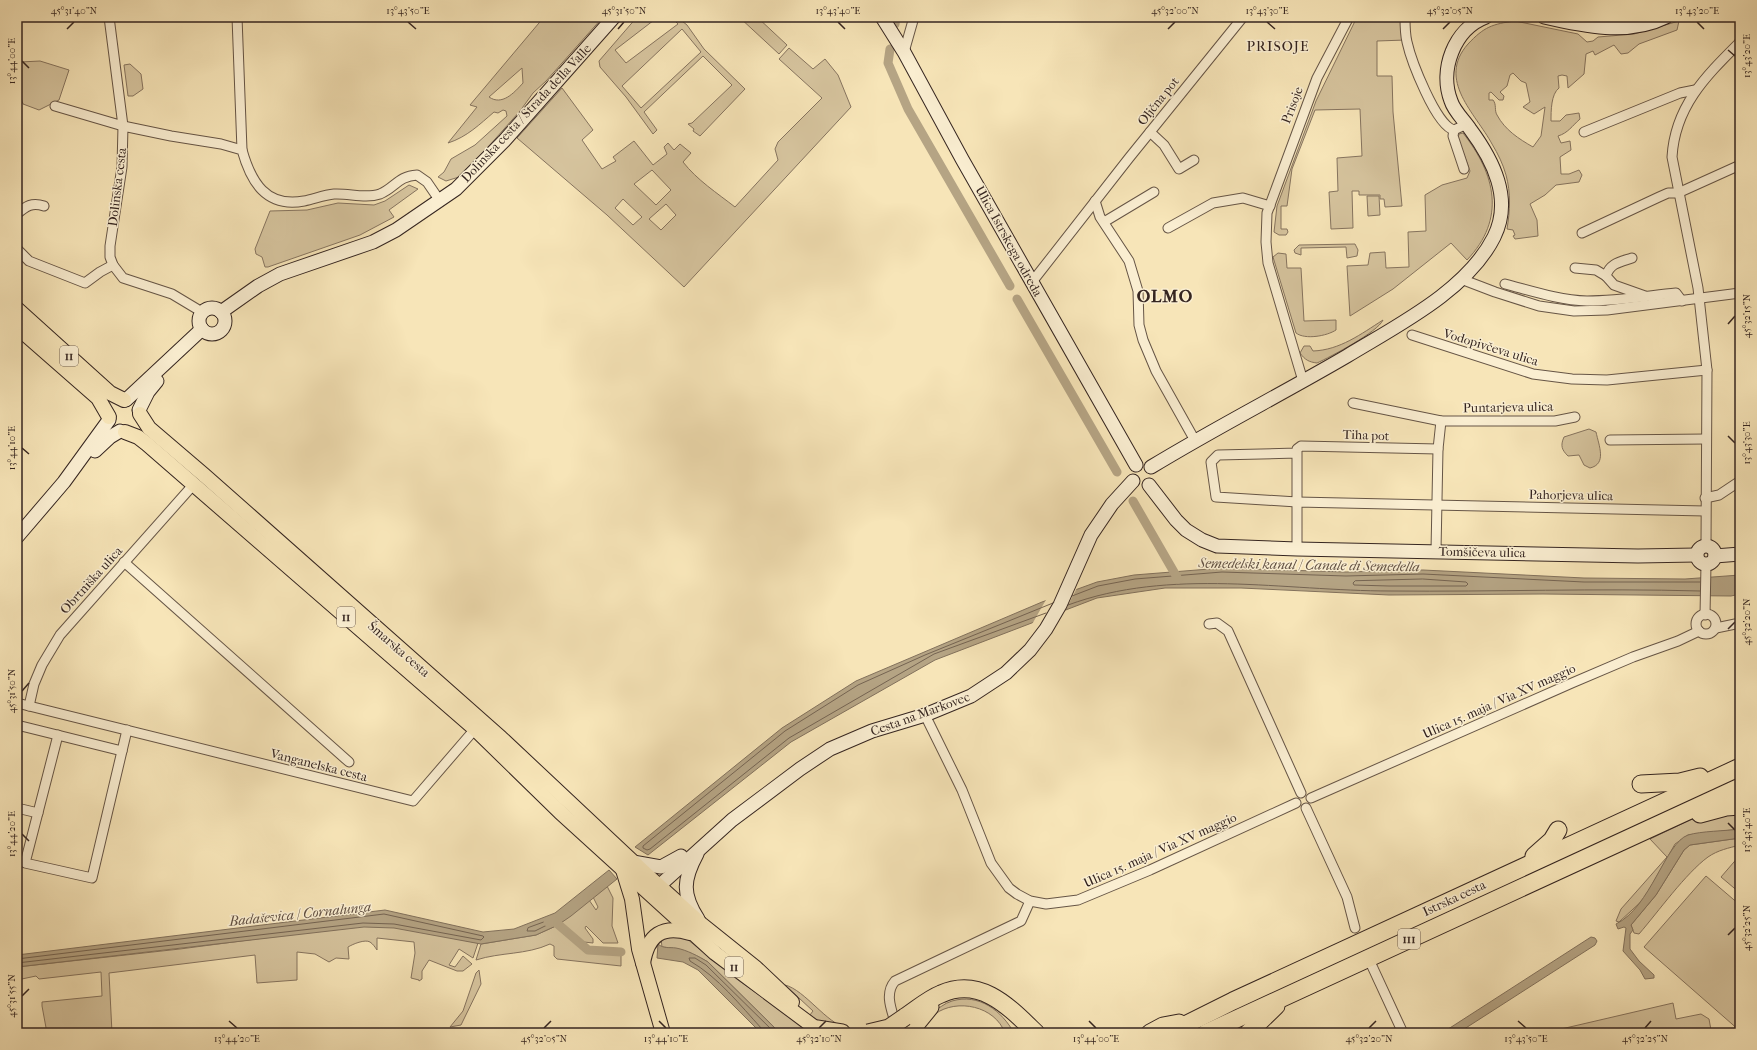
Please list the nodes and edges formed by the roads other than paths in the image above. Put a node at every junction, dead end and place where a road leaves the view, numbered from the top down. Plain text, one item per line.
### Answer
1 (109, 17) edge
2 (237, 17) edge
3 (614, 17) edge
4 (882, 17) edge
5 (914, 17) edge
6 (1243, 17) edge
7 (1349, 17) edge
8 (1404, 17) edge
9 (1484, 17) edge
10 (1544, 17) edge
11 (1666, 17) edge
12 (1740, 42) edge
13 (904, 52) junction
14 (1695, 90) junction
15 (55, 106) dead end
16 (1467, 124) junction
17 (123, 126) junction
18 (1454, 130) junction
19 (1150, 132) junction
20 (1584, 132) dead end
21 (242, 150) junction
22 (1194, 160) dead end
23 (1740, 165) edge
24 (1464, 169) dead end
25 (1154, 192) dead end
26 (1678, 193) junction
27 (440, 201) junction
28 (1095, 201) junction
29 (44, 206) dead end
30 (1270, 206) junction
31 (17, 214) edge
32 (1104, 222) junction
33 (1168, 228) dead end
34 (1582, 233) dead end
35 (17, 249) edge
36 (1632, 258) dead end
37 (113, 266) junction
38 (1575, 268) dead end
39 (1606, 276) junction
40 (1461, 279) junction
41 (1032, 282) junction
42 (1505, 284) dead end
43 (1740, 293) edge
44 (1646, 296) junction
45 (1699, 298) junction
46 (1682, 301) junction
47 (17, 310) edge
48 (202, 312) junction
49 (221, 312) junction
50 (17, 327) edge
51 (202, 329) junction
52 (1412, 335) dead end
53 (180, 351) junction
54 (1707, 370) junction
55 (1303, 381) junction
56 (125, 400) junction
57 (1353, 403) dead end
58 (139, 412) junction
59 (1575, 417) dead end
60 (109, 419) junction
61 (1442, 421) junction
62 (122, 431) junction
63 (1193, 437) dead end
64 (1706, 439) junction
65 (1610, 440) dead end
66 (1438, 449) junction
67 (1297, 453) junction
68 (1136, 465) junction
69 (1151, 467) junction
70 (1133, 481) junction
71 (1740, 481) edge
72 (64, 482) junction
73 (194, 484) junction
74 (1149, 485) junction
75 (1705, 498) junction
76 (1297, 502) junction
77 (1437, 504) junction
78 (1705, 511) junction
79 (17, 537) edge
80 (1706, 545) joint
81 (1297, 549) junction
82 (1436, 551) junction
83 (1740, 554) edge
84 (124, 562) junction
85 (1706, 563) junction
86 (1705, 615) junction
87 (1740, 623) edge
88 (1209, 624) dead end
89 (1716, 628) junction
90 (1699, 630) junction
91 (17, 703) edge
92 (29, 706) junction
93 (925, 714) junction
94 (17, 725) edge
95 (475, 729) junction
96 (127, 730) junction
97 (58, 735) junction
98 (122, 751) junction
99 (349, 762) dead end
100 (1740, 766) edge
101 (1641, 784) dead end
102 (1740, 786) edge
103 (1301, 793) junction
104 (1311, 798) junction
105 (1296, 803) junction
106 (1740, 806) edge
107 (17, 808) edge
108 (1306, 808) junction
109 (38, 813) junction
110 (1656, 825) junction
111 (1558, 830) dead end
112 (702, 846) junction
113 (627, 865) junction
114 (1520, 868) junction
115 (655, 890) junction
116 (1030, 901) junction
117 (1355, 928) dead end
118 (697, 929) junction
119 (637, 937) junction
120 (643, 964) junction
121 (1372, 966) dead end
122 (1291, 993) junction
123 (907, 1023) edge
124 (1188, 1023) junction
125 (815, 1027) edge
126 (663, 1033) edge
127 (842, 1033) edge
128 (868, 1033) edge
129 (898, 1033) edge
130 (1018, 1033) edge
131 (1036, 1033) edge
132 (1150, 1033) edge
133 (1169, 1033) edge
134 (1206, 1033) edge
135 (1248, 1033) edge
136 (1403, 1033) edge

1 - 17 street, Dolinska cesta
2 - 21 street
3 - 27 street, Dolinska cesta / Strada della Valle
4 - 13 street, Ulica Istrskega odreda
5 - 13 street
6 - 19 street, Oljčna pot
7 - 30 street, Prisoje
8 - 18 street
9 - 16 street
10 - 11 street
12 - 14 street
13 - 41 street, Ulica Istrskega odreda
14 - 20 street
14 - 26 street
15 - 17 street
16 - 18 street
16 - 40 street
17 - 21 street
17 - 37 street, Dolinska cesta
18 - 24 street
19 - 22 street
19 - 28 street, Oljčna pot
21 - 27 street
23 - 26 street
25 - 32 street
26 - 34 street
26 - 45 street
27 - 49 street, Dolinska cesta / Strada della Valle
28 - 32 street
28 - 41 street, Oljčna pot
29 - 31 street
30 - 33 street
30 - 55 street, Prisoje
32 - 63 street
35 - 37 street
36 - 39 street
37 - 48 street
38 - 39 street
39 - 44 street
40 - 46 street
40 - 55 street
41 - 68 street, Ulica Istrskega odreda
42 - 44 street
43 - 45 street
44 - 46 street
45 - 46 street
45 - 54 street
47 - 56 main road, 11
48 - 49 street
48 - 51 street
49 - 51 street
50 - 60 main road, 11
51 - 53 street
52 - 54 street, Vodopivčeva ulica
53 - 56 street
53 - 58 street
54 - 64 street
55 - 69 street
56 - 58 main road, 11
56 - 60 main road
57 - 61 street, Puntarjeva ulica
58 - 62 main road
58 - 113 main road, Šmarska cesta / 11
59 - 61 street, Puntarjeva ulica
60 - 62 main road, 11
60 - 72 street
61 - 66 street
62 - 72 street
62 - 73 main road, Šmarska cesta / 11
64 - 65 street
64 - 75 street
66 - 67 street, Tiha pot
66 - 77 street
67 - 76 street
67 - 76 street, Pahorjeva ulica
68 - 69 street
68 - 70 street
69 - 74 street
70 - 74 street
70 - 93 street, Cesta na Markovec
71 - 75 street
72 - 79 street
73 - 84 street, Obrtniška ulica
73 - 95 main road, Šmarska cesta / 11
74 - 81 street, Tomšičeva ulica
75 - 78 street
76 - 77 street, Pahorjeva ulica
76 - 81 street
77 - 78 street, Pahorjeva ulica
77 - 82 street
78 - 80 street
80 - 85 street
81 - 82 street, Tomšičeva ulica
82 - 85 street, Tomšičeva ulica
83 - 85 street, Tomšičeva ulica
84 - 92 street, Obrtniška ulica
84 - 99 street
85 - 86 street
86 - 89 street
86 - 90 street
87 - 89 street, Ulica 15. maja / Via XV maggio
88 - 103 street
89 - 90 street, Ulica 15. maja / Via XV maggio
90 - 104 street, Ulica 15. maja / Via XV maggio
91 - 92 street, Vanganelska cesta
92 - 96 street, Vanganelska cesta
93 - 112 street, Cesta na Markovec
93 - 116 street, Ulica 15. maja / Via XV maggio
94 - 97 street
95 - 96 street, Vanganelska cesta
95 - 113 main road, Šmarska cesta / 11
96 - 98 street
97 - 98 street
97 - 109 street
98 - 109 street
100 - 101 highway
100 - 114 highway, Istrska cesta / 111
102 - 110 highway, Istrska cesta / 111
103 - 104 street
103 - 105 street
104 - 108 street
105 - 108 street
105 - 116 street, Ulica 15. maja / Via XV maggio
106 - 110 highway
107 - 109 street
108 - 117 street
110 - 122 highway, Istrska cesta / 111
111 - 114 highway
112 - 113 street
112 - 115 street, Cesta na Markovec
112 - 118 street
113 - 115 main road, Šmarska cesta / 11
113 - 119 main road
114 - 124 highway, Istrska cesta / 111
115 - 118 main road, 11
115 - 119 main road
116 - 123 street
118 - 120 main road
118 - 125 main road, 11
119 - 120 main road
120 - 126 main road
121 - 136 street
122 - 134 highway, Istrska cesta / 111
122 - 135 highway
123 - 128 highway, bridge
123 - 129 street
123 - 130 highway
123 - 131 highway
124 - 132 highway
124 - 133 highway, Istrska cesta / 111
125 - 127 highway

